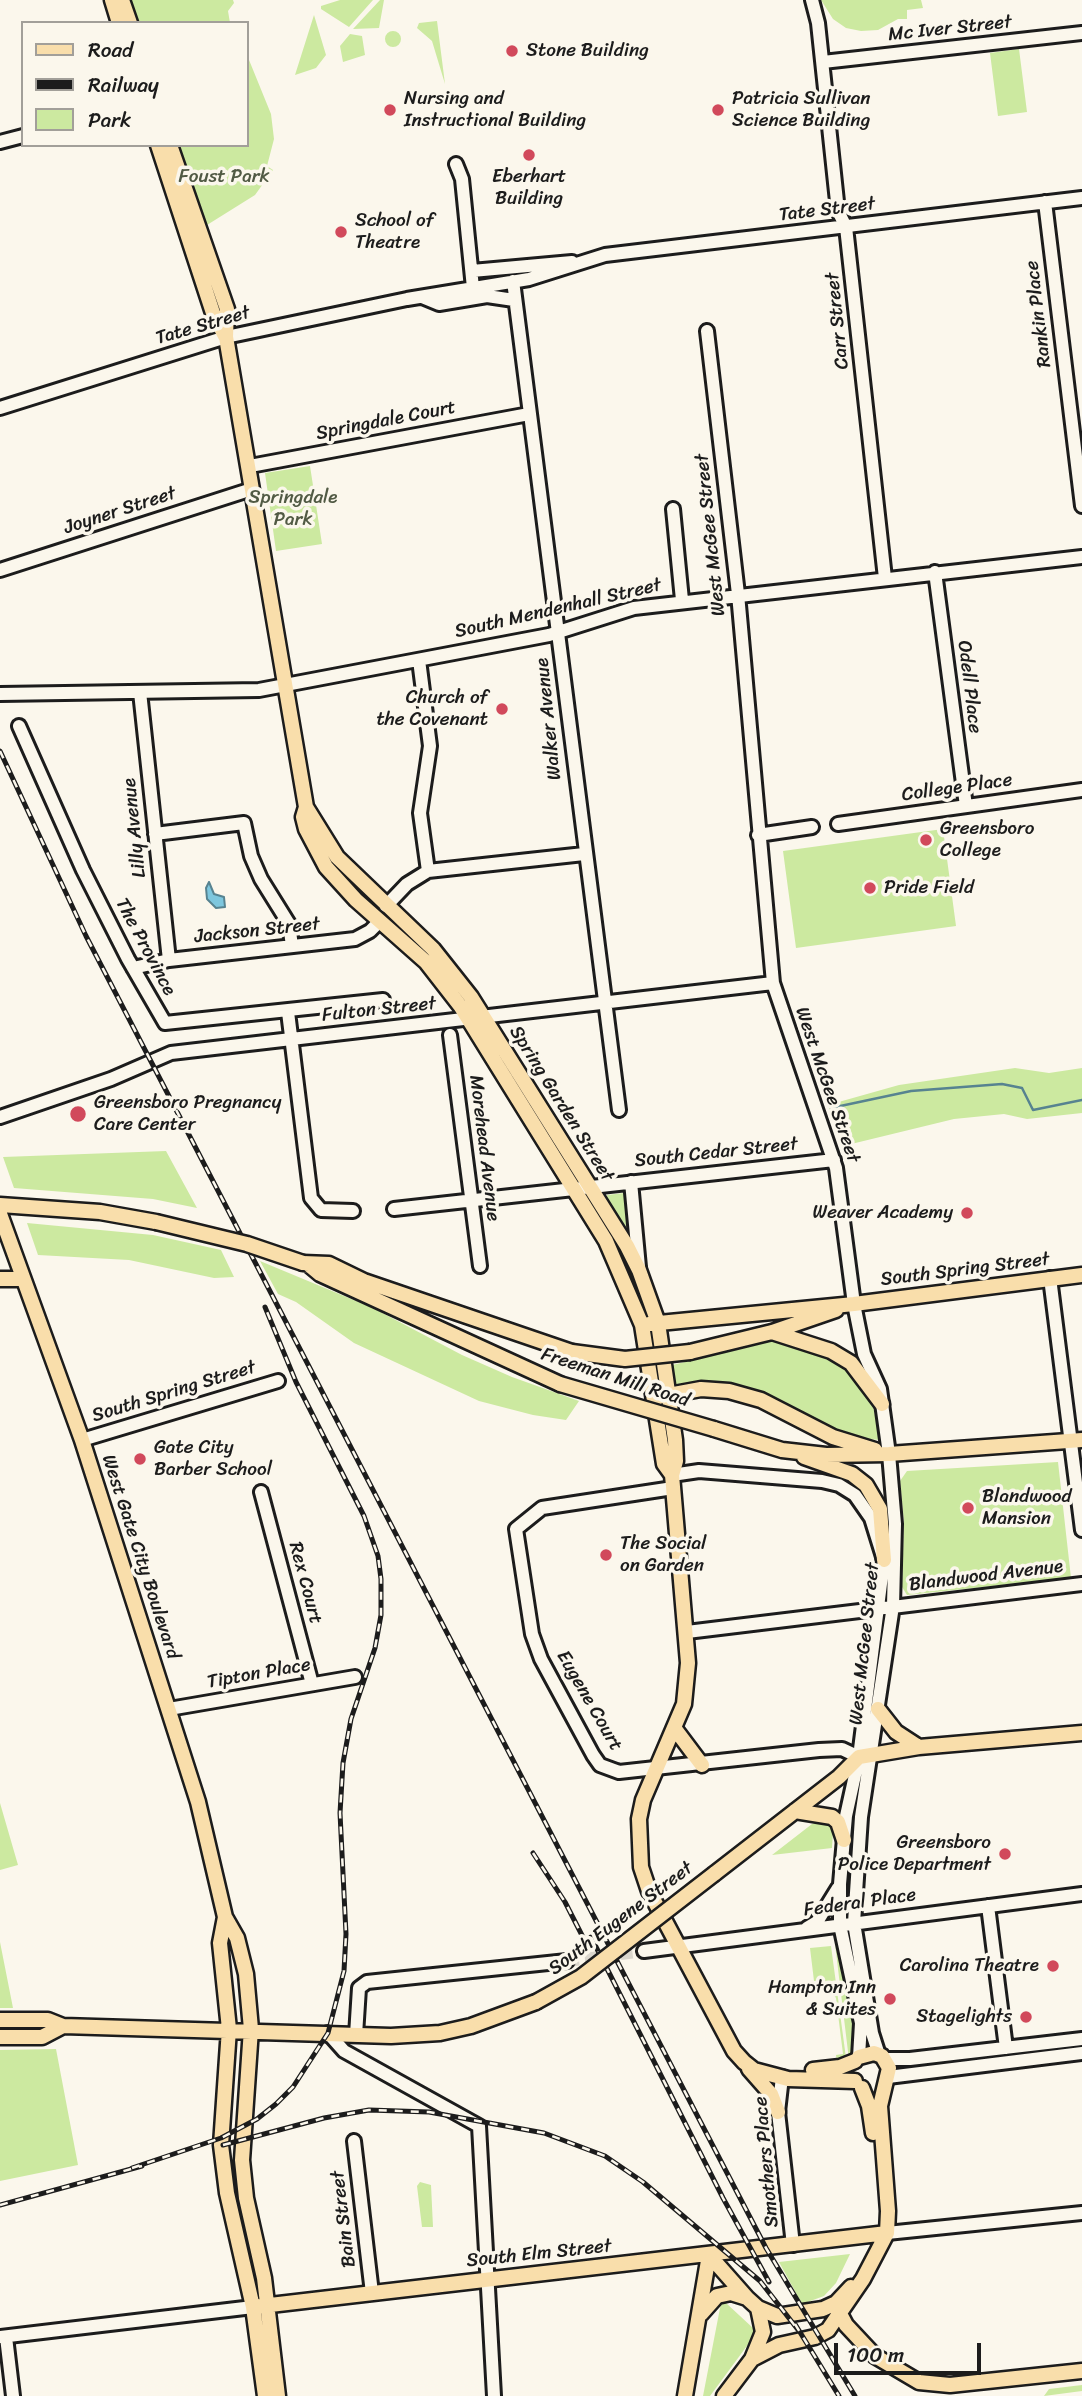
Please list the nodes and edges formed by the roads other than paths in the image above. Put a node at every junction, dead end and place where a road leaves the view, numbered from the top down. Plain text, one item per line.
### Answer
1 (112, 0) edge
2 (122, 0) edge
3 (812, 0) edge
4 (118, 21) edge
5 (129, 21) edge
6 (1082, 33) edge
7 (823, 62) junction
8 (21, 137) edge
9 (0, 142) edge
10 (159, 147) edge
11 (171, 147) edge
12 (456, 164) dead end
13 (1082, 198) edge
14 (1045, 202) junction
15 (846, 228) junction
16 (578, 262) junction
17 (472, 271) junction
18 (513, 281) junction
19 (473, 288) junction
20 (421, 297) junction
21 (514, 300) junction
22 (707, 331) dead end
23 (226, 337) junction
24 (0, 408) edge
25 (529, 414) junction
26 (250, 466) junction
27 (252, 489) junction
28 (1082, 506) edge
29 (673, 509) dead end
30 (1082, 557) edge
31 (0, 570) edge
32 (935, 572) junction
33 (885, 578) junction
34 (738, 594) junction
35 (682, 600) junction
36 (557, 631) junction
37 (419, 660) junction
38 (284, 686) junction
39 (140, 692) junction
40 (0, 695) edge
41 (19, 726) dead end
42 (1082, 790) edge
43 (966, 806) junction
44 (306, 807) junction
45 (838, 824) dead end
46 (812, 827) dead end
47 (155, 834) junction
48 (758, 835) junction
49 (584, 855) junction
50 (428, 871) junction
51 (386, 906) junction
52 (380, 921) junction
53 (292, 946) junction
54 (169, 960) junction
55 (133, 968) junction
56 (773, 983) junction
57 (383, 1000) dead end
58 (605, 1004) junction
59 (288, 1012) junction
60 (477, 1019) junction
61 (450, 1035) dead end
62 (291, 1039) junction
63 (618, 1111) dead end
64 (0, 1117) edge
65 (834, 1160) junction
66 (631, 1182) junction
67 (590, 1187) junction
68 (573, 1189) junction
69 (471, 1199) junction
70 (0, 1205) edge
71 (394, 1209) dead end
72 (354, 1211) dead end
73 (0, 1214) edge
74 (305, 1264) junction
75 (480, 1266) dead end
76 (639, 1270) junction
77 (1082, 1275) edge
78 (0, 1279) edge
79 (23, 1279) junction
80 (1050, 1279) junction
81 (854, 1304) junction
82 (657, 1323) junction
83 (642, 1325) junction
84 (772, 1332) junction
85 (278, 1381) dead end
86 (663, 1396) junction
87 (881, 1404) junction
88 (82, 1440) junction
89 (1076, 1441) edge
90 (793, 1452) junction
91 (889, 1454) junction
92 (672, 1482) junction
93 (261, 1492) dead end
94 (1082, 1530) edge
95 (884, 1560) junction
96 (1082, 1584) edge
97 (893, 1606) junction
98 (877, 1608) junction
99 (687, 1632) junction
100 (355, 1677) dead end
101 (312, 1684) junction
102 (169, 1709) junction
103 (878, 1709) junction
104 (675, 1729) junction
105 (1082, 1733) edge
106 (919, 1747) junction
107 (866, 1755) junction
108 (702, 1765) junction
109 (655, 1768) junction
110 (795, 1811) junction
111 (844, 1840) junction
112 (840, 1884) junction
113 (1082, 1894) edge
114 (988, 1906) junction
115 (225, 1917) junction
116 (854, 1923) junction
117 (840, 1925) junction
118 (806, 1930) junction
119 (678, 1947) junction
120 (644, 1951) tunnel mouth
121 (568, 1961) tunnel mouth
122 (0, 2021) edge
123 (63, 2026) junction
124 (229, 2029) junction
125 (251, 2029) junction
126 (328, 2033) junction
127 (356, 2035) junction
128 (0, 2038) edge
129 (1082, 2039) edge
130 (1006, 2048) junction
131 (1082, 2053) edge
132 (882, 2057) junction
133 (857, 2059) junction
134 (744, 2062) junction
135 (782, 2077) junction
136 (887, 2080) junction
137 (858, 2084) junction
138 (778, 2112) junction
139 (354, 2141) dead end
140 (1082, 2213) edge
141 (882, 2234) junction
142 (793, 2245) junction
143 (709, 2255) junction
144 (486, 2279) junction
145 (372, 2293) junction
146 (747, 2298) junction
147 (260, 2307) junction
148 (758, 2308) junction
149 (838, 2309) junction
150 (700, 2315) junction
151 (3, 2337) edge
152 (752, 2359) junction
153 (1082, 2371) edge
154 (689, 2393) edge
155 (724, 2394) edge
156 (13, 2396) edge
157 (265, 2396) edge
158 (278, 2396) edge
159 (494, 2396) edge

1 - 4 main road
2 - 5 main road
3 - 7 street, Carr Street
6 - 7 street, Mc Iver Street
7 - 15 street, Carr Street
8 - 9 street
10 - 23 main road, Spring Garden Street
11 - 23 main road, Spring Garden Street
12 - 17 street
13 - 14 street, Tate Street
14 - 15 street, Tate Street
14 - 28 street, Rankin Place
15 - 16 street, Tate Street
15 - 33 street, Carr Street
16 - 17 street, Tate Street
16 - 18 street, Tate Street
17 - 19 street
18 - 19 street, Tate Street
18 - 21 street, Walker Avenue
19 - 20 street, Tate Street
20 - 21 street, Tate Street
20 - 23 street, Tate Street
21 - 25 street, Walker Avenue
22 - 34 street, West McGee Street
23 - 24 street, Tate Street
23 - 26 main road, Spring Garden Street
25 - 26 street, Springdale Court
25 - 36 street, Walker Avenue
26 - 27 main road, Spring Garden Street
27 - 31 street, Joyner Street
27 - 38 main road, Spring Garden Street
29 - 35 street
30 - 32 street, South Mendenhall Street
32 - 33 street, South Mendenhall Street
32 - 43 street, Odell Place
33 - 34 street, South Mendenhall Street
34 - 35 street, South Mendenhall Street
34 - 48 street, West McGee Street
35 - 36 street, South Mendenhall Street
36 - 37 street, South Mendenhall Street
36 - 49 street, Walker Avenue
37 - 38 street, South Mendenhall Street
37 - 50 street
38 - 39 street, South Mendenhall Street
38 - 44 main road, Spring Garden Street
39 - 40 street, South Mendenhall Street
39 - 47 street, Lilly Avenue
41 - 55 street, The Province
42 - 43 street, College Place
43 - 45 street, College Place
44 - 51 main road, Spring Garden Street
44 - 52 main road, Spring Garden Street
46 - 48 street
47 - 53 street
47 - 54 street, Lilly Avenue
48 - 56 street, West McGee Street
49 - 50 street
49 - 58 street, Walker Avenue
50 - 51 street
51 - 60 main road, Spring Garden Street
52 - 53 street, Jackson Street
52 - 60 main road, Spring Garden Street
53 - 54 street, Jackson Street
54 - 55 street, Jackson Street
55 - 59 street, The Province
56 - 58 street, Fulton Street
56 - 65 street, West McGee Street
57 - 59 street, The Province
58 - 60 street, Fulton Street
58 - 63 street, Walker Avenue
59 - 62 street
60 - 62 street, Fulton Street
60 - 67 main road, Spring Garden Street
60 - 68 main road, Spring Garden Street
61 - 69 street, Morehead Avenue
62 - 64 street, Fulton Street
62 - 72 street
65 - 66 street, South Cedar Street
65 - 81 street, West McGee Street
66 - 67 street, South Cedar Street
66 - 76 street
67 - 68 street, South Cedar Street
67 - 76 main road, Spring Garden Street
68 - 69 street, South Cedar Street
68 - 83 main road, Spring Garden Street
69 - 71 street, South Cedar Street
69 - 75 street, Morehead Avenue
70 - 74 main road, Freeman Mill Road, bridge
73 - 79 main road, West Gate City Boulevard
74 - 84 main road, Freeman Mill Road, bridge
74 - 90 main road, Freeman Mill Road, bridge
76 - 82 main road, Spring Garden Street
77 - 80 main road, South Spring Street
78 - 79 main road
79 - 88 main road, West Gate City Boulevard
80 - 81 main road, South Spring Street
80 - 89 street
81 - 82 main road
81 - 84 main road, Freeman Mill Road
81 - 87 street, West McGee Street
82 - 83 main road
82 - 86 main road, Spring Garden Street
83 - 86 main road, Spring Garden Street
84 - 87 main road
85 - 88 street, South Spring Street
86 - 91 main road
86 - 92 main road, Spring Garden Street
87 - 91 street, West McGee Street
88 - 102 main road, West Gate City Boulevard
89 - 91 main road, Freeman Mill Road
89 - 94 street
90 - 91 main road, Freeman Mill Road
90 - 95 main road
91 - 97 street, West McGee Street
92 - 95 street
92 - 99 main road, Spring Garden Street
92 - 109 street, Eugene Court
93 - 101 street, Rex Court
95 - 98 street, West McGee Street
96 - 97 street, Blandwood Avenue
97 - 98 street, Blandwood Avenue
97 - 103 street, West McGee Street
98 - 99 street, Blandwood Avenue
98 - 107 street, West McGee Street
99 - 104 main road, Spring Garden Street
100 - 101 street, Tipton Place
101 - 102 street, Tipton Place
102 - 115 main road, West Gate City Boulevard
103 - 106 main road
103 - 107 street, West McGee Street
104 - 108 main road
104 - 109 main road, Spring Garden Street
105 - 106 main road
106 - 107 main road
107 - 108 street, Eugene Court
107 - 110 main road, South Eugene Street
107 - 111 street, West McGee Street
107 - 116 street, West McGee Street
108 - 109 street, Eugene Court
109 - 119 main road, Spring Garden Street
110 - 111 main road
110 - 127 main road, South Eugene Street, bridge
111 - 112 street, West McGee Street
112 - 117 street, West McGee Street
112 - 118 street
113 - 114 street, Federal Place
114 - 116 street, Federal Place
114 - 130 street
115 - 124 main road, West Gate City Boulevard
115 - 125 main road, West Gate City Boulevard
116 - 117 street, Federal Place
116 - 132 street, West McGee Street
117 - 118 street, Federal Place
117 - 133 street, West McGee Street
118 - 119 street, Federal Place
119 - 120 street, Federal Place
119 - 134 main road, Spring Garden Street
121 - 127 street
122 - 123 main road, South Eugene Street
123 - 124 main road, South Eugene Street
123 - 128 main road, South Eugene Street
124 - 125 main road, South Eugene Street
124 - 147 main road, West Gate City Boulevard
125 - 126 main road, South Eugene Street
125 - 147 main road, West Gate City Boulevard
126 - 127 main road, South Eugene Street
126 - 144 street
129 - 130 street
130 - 132 street
131 - 136 street
132 - 133 main road
132 - 136 main road
133 - 135 main road
133 - 137 main road
134 - 135 main road
134 - 138 main road, Spring Garden Street
135 - 137 main road
135 - 138 street, Smothers Place
136 - 137 main road
136 - 141 main road
137 - 141 main road
138 - 142 street, Smothers Place
139 - 145 street, Bain Street
140 - 141 street, South Elm Street
141 - 142 main road, South Elm Street
141 - 149 main road
142 - 143 main road, South Elm Street
143 - 144 main road, South Elm Street
143 - 146 main road
143 - 150 main road
144 - 145 main road, South Elm Street
144 - 159 street
145 - 147 main road, South Elm Street
146 - 148 main road
146 - 150 main road
147 - 151 street, South Elm Street
147 - 157 main road
147 - 158 main road
148 - 149 main road
148 - 152 main road
149 - 152 main road
149 - 153 main road
150 - 154 main road
151 - 156 street
152 - 155 main road

